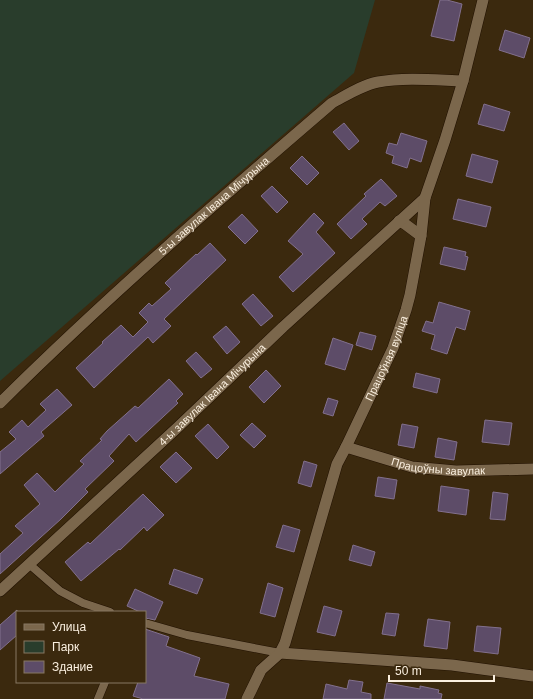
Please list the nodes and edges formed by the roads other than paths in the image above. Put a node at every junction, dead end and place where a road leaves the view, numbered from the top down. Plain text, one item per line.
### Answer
1 (483, 0) edge
2 (462, 81) junction
3 (425, 198) junction
4 (399, 221) junction
5 (421, 236) junction
6 (0, 403) edge
7 (346, 447) junction
8 (533, 469) edge
9 (29, 564) junction
10 (0, 591) edge
11 (107, 611) edge
12 (146, 624) edge
13 (280, 653) junction
14 (533, 676) edge
15 (105, 683) edge
16 (98, 699) edge
17 (246, 699) edge

1 - 2 street, Працоўная вуліца
2 - 3 street, Працоўная вуліца
2 - 6 street, 5-ы завулак Івана Мічурына
3 - 4 street, 4-ы завулак Івана Мічурына
3 - 5 street, Працоўная вуліца
4 - 5 street
4 - 9 street, 4-ы завулак Івана Мічурына
5 - 7 street, Працоўная вуліца
7 - 8 street, Працоўны завулак
7 - 13 street, Працоўная вуліца
9 - 10 street, 4-ы завулак Івана Мічурына
9 - 11 lane
12 - 13 lane
13 - 14 street
13 - 17 street, Працоўная вуліца
15 - 16 lane

